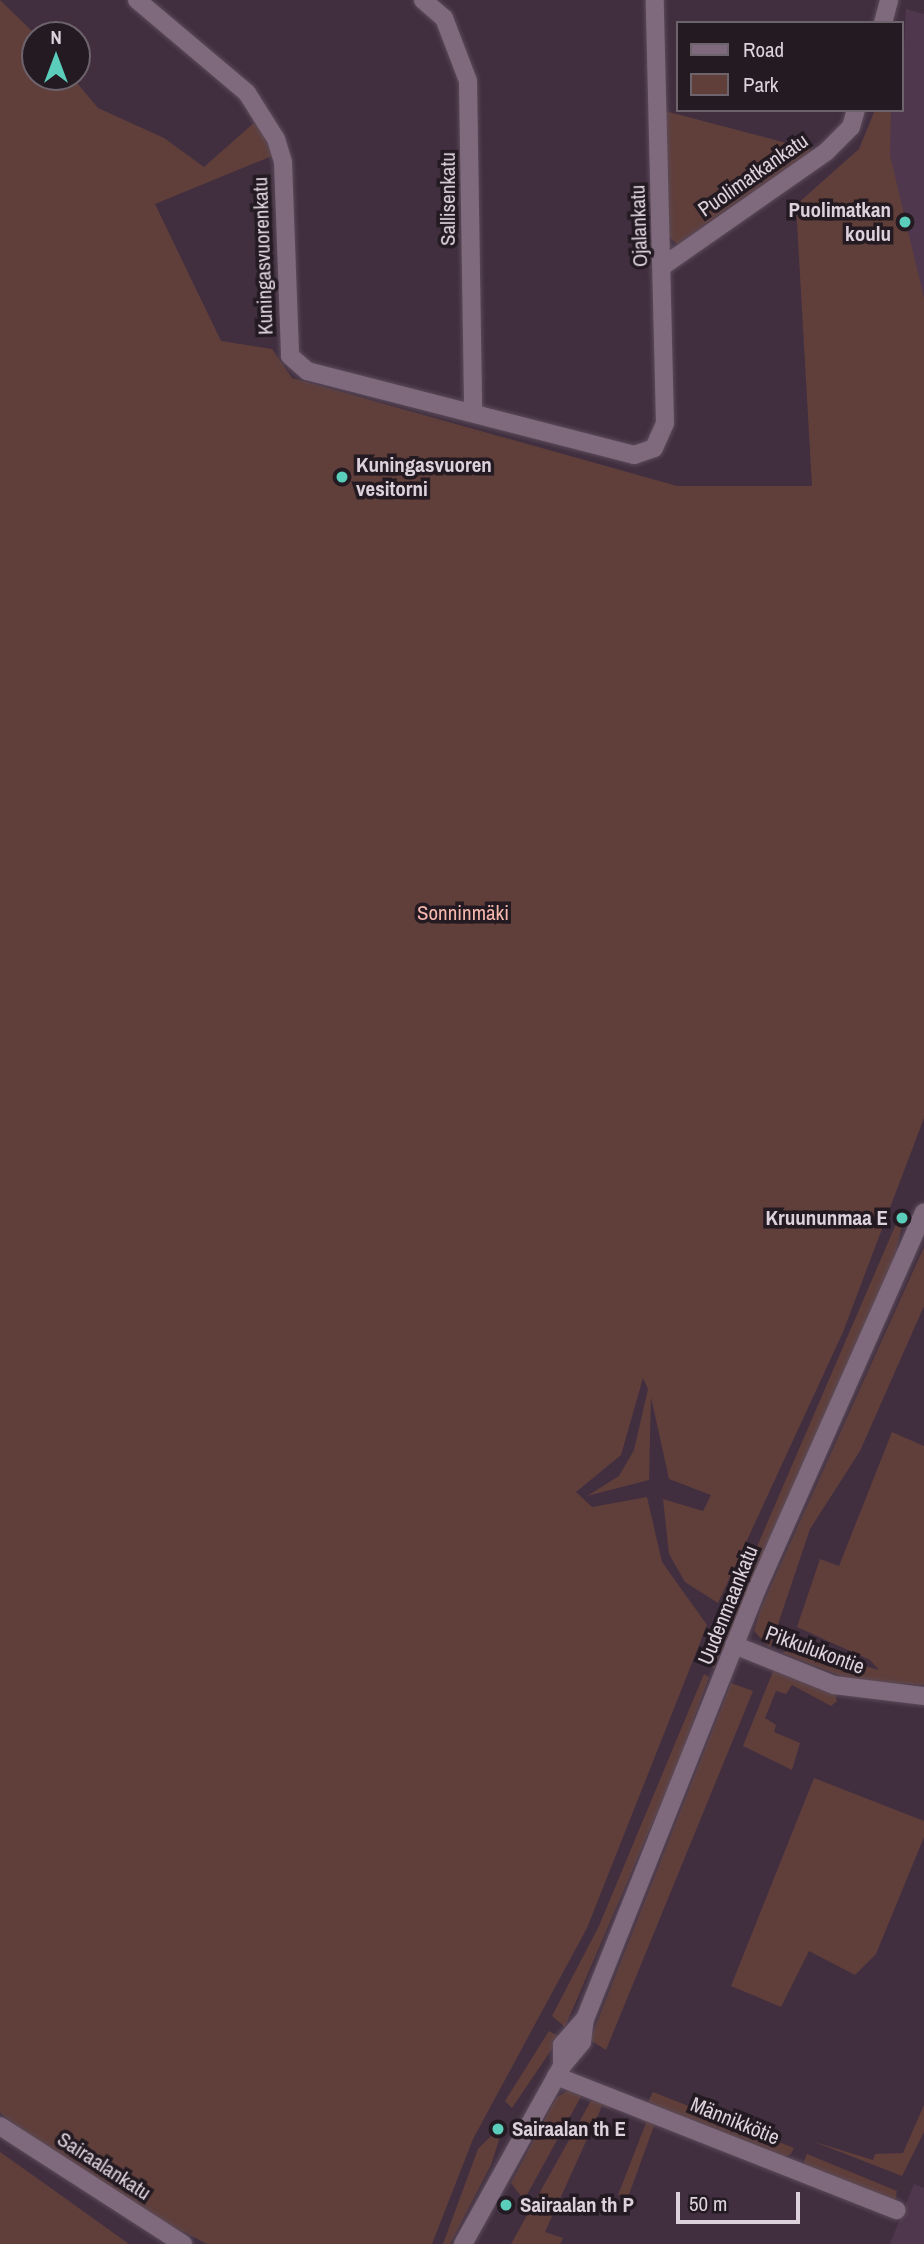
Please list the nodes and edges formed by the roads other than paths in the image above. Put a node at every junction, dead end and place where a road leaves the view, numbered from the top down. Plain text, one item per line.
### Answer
1 (137, 0) edge
2 (423, 0) edge
3 (655, 0) edge
4 (890, 0) edge
5 (884, 21) edge
6 (855, 112) edge
7 (663, 266) junction
8 (473, 413) junction
9 (654, 448) joint
10 (924, 1212) edge
11 (734, 1645) junction
12 (924, 1696) edge
13 (559, 2071) junction
14 (0, 2126) edge
15 (897, 2210) dead end
16 (183, 2244) edge
17 (463, 2244) edge

1 - 8 street, Kuningasvuorenkatu
2 - 8 street, Sallisenkatu
3 - 7 street, Ojalankatu
4 - 5 street
6 - 7 street, Puolimatkankatu
7 - 9 street, Ojalankatu
8 - 9 street, Kuningasvuorenkatu
10 - 11 street, Uudenmaankatu
11 - 12 street, Pikkulukontie
11 - 13 street, Uudenmaankatu
13 - 15 street, Männikkötie
13 - 17 street, Uudenmaankatu
14 - 16 street, Sairaalankatu

